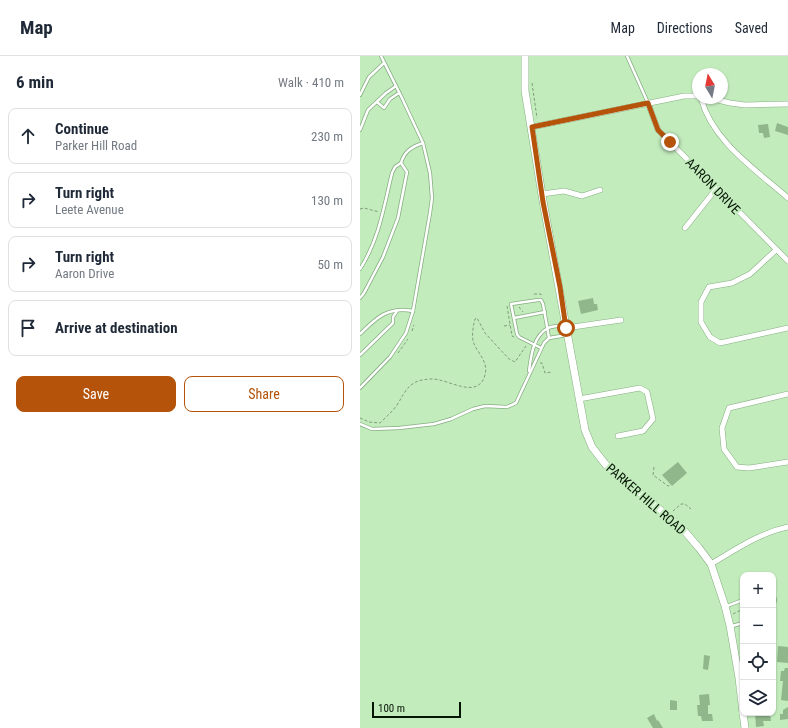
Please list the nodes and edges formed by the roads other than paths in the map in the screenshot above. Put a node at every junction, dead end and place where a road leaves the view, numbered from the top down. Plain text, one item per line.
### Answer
1 (380, 56) edge
2 (524, 56) edge
3 (627, 56) edge
4 (384, 63) junction
5 (396, 86) junction
6 (399, 93) junction
7 (360, 95) edge
8 (692, 96) edge
9 (377, 102) junction
10 (728, 102) edge
11 (648, 103) junction
12 (703, 104) edge
13 (788, 104) edge
14 (532, 127) junction
15 (360, 130) edge
16 (422, 144) junction
17 (401, 163) junction
18 (716, 189) junction
19 (600, 190) dead end
20 (542, 194) junction
21 (788, 198) edge
22 (685, 228) dead end
23 (776, 250) junction
24 (788, 261) edge
25 (360, 269) edge
26 (360, 298) edge
27 (398, 310) junction
28 (413, 311) junction
29 (545, 312) junction
30 (514, 318) junction
31 (621, 320) dead end
32 (788, 328) edge
33 (548, 329) junction
34 (566, 329) junction
35 (360, 334) edge
36 (549, 338) junction
37 (535, 345) junction
38 (541, 348) junction
39 (360, 355) edge
40 (529, 374) junction
41 (360, 388) edge
42 (788, 394) edge
43 (579, 399) junction
44 (360, 424) edge
45 (618, 436) dead end
46 (788, 462) edge
47 (788, 527) edge
48 (711, 564) junction
49 (740, 601) edge
50 (728, 606) junction
51 (740, 624) edge
52 (730, 626) junction
53 (740, 687) edge
54 (743, 716) edge
55 (745, 728) edge

1 - 4 lane
2 - 14 street, PARKER HILL ROAD
3 - 11 lane
4 - 5 lane
4 - 7 lane
5 - 6 lane
5 - 9 lane
6 - 9 lane
6 - 16 lane
8 - 11 street
9 - 15 lane
10 - 13 street
11 - 14 street
11 - 18 street, AARON DRIVE
12 - 21 street
14 - 20 street, PARKER HILL ROAD
16 - 17 lane
16 - 28 lane
17 - 25 lane
17 - 26 lane
18 - 22 street
18 - 23 street, AARON DRIVE
19 - 20 street
20 - 34 street, PARKER HILL ROAD
23 - 24 street, AARON DRIVE
23 - 32 street
27 - 28 lane
27 - 35 lane
27 - 39 lane
28 - 41 lane
29 - 30 lane
29 - 30 lane
29 - 33 lane
30 - 37 lane
31 - 34 street
33 - 34 lane
33 - 36 lane
33 - 37 lane
34 - 36 lane
34 - 43 street, PARKER HILL ROAD
36 - 38 lane
37 - 38 lane
37 - 40 lane
38 - 40 lane
40 - 44 lane
42 - 46 street
43 - 45 street
43 - 48 street, PARKER HILL ROAD
47 - 48 street
48 - 50 street, PARKER HILL ROAD
49 - 50 lane
50 - 52 street, PARKER HILL ROAD
51 - 52 lane
52 - 53 street, PARKER HILL ROAD
54 - 55 street, PARKER HILL ROAD

